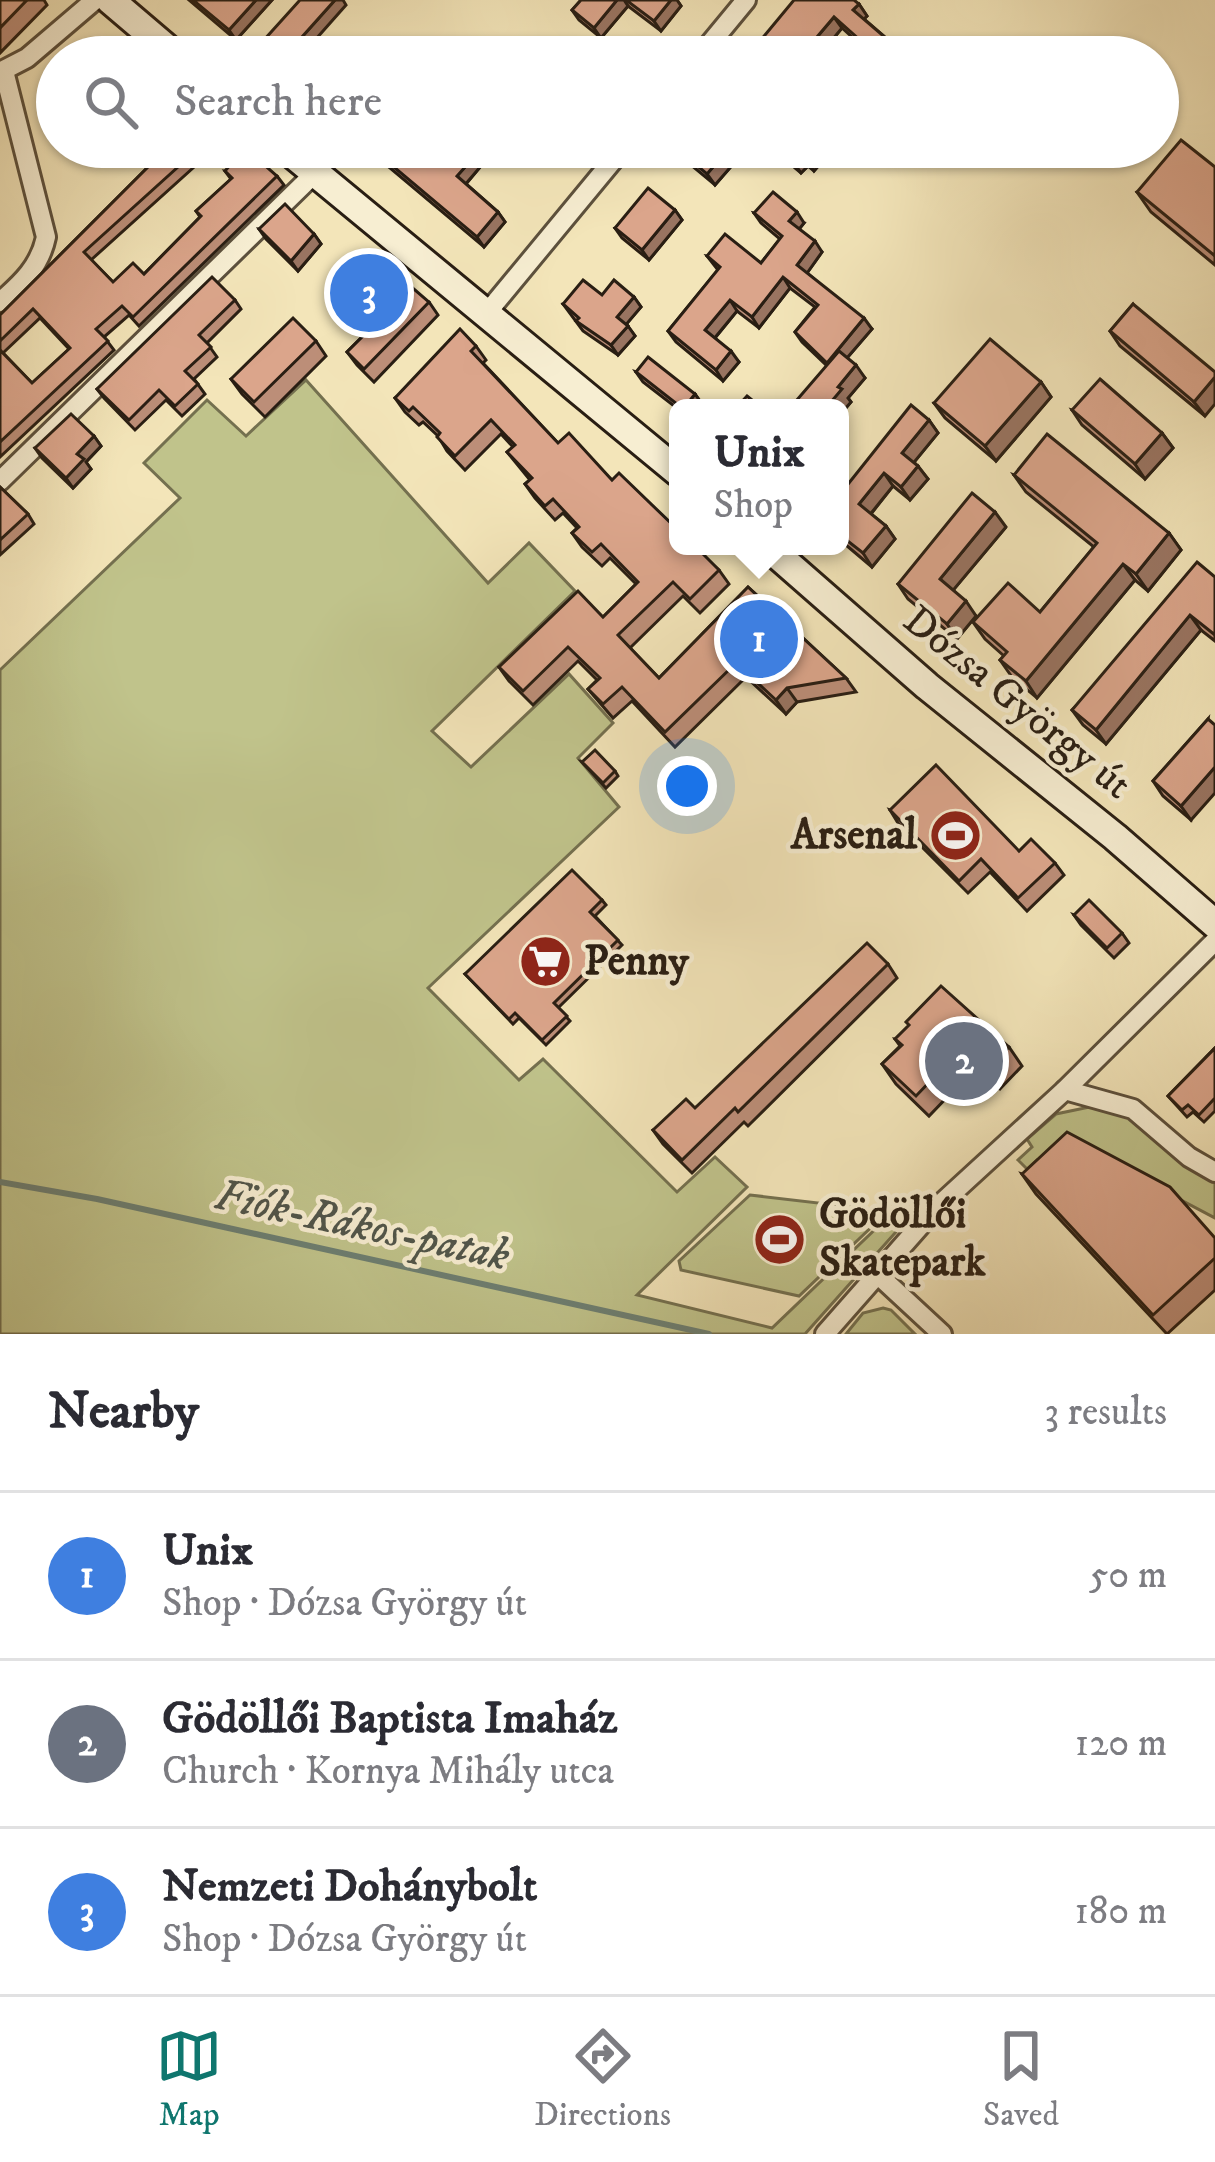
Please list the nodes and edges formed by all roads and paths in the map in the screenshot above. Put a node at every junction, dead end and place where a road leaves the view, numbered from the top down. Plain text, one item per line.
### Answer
1 (95, 0) edge
2 (110, 0) edge
3 (738, 3) edge
4 (53, 36) edge
5 (152, 36) edge
6 (714, 36) edge
7 (36, 50) edge
8 (2, 71) edge
9 (309, 168) edge
10 (607, 168) edge
11 (315, 173) junction
12 (0, 302) edge
13 (486, 314) junction
14 (669, 465) edge
15 (0, 481) edge
16 (777, 555) edge
17 (1215, 924) edge
18 (1215, 940) edge
19 (1065, 1090) junction
20 (1215, 1172) edge
21 (875, 1272) junction
22 (825, 1334) edge
23 (942, 1334) edge

1 - 4 street
2 - 5 main road
3 - 6 street
7 - 8 street
8 - 12 street
9 - 11 main road
10 - 13 street
11 - 13 main road
11 - 15 street
13 - 14 main road
16 - 17 main road, Dózsa György út
18 - 19 street
19 - 20 street
19 - 21 street
21 - 22 street
21 - 23 street

